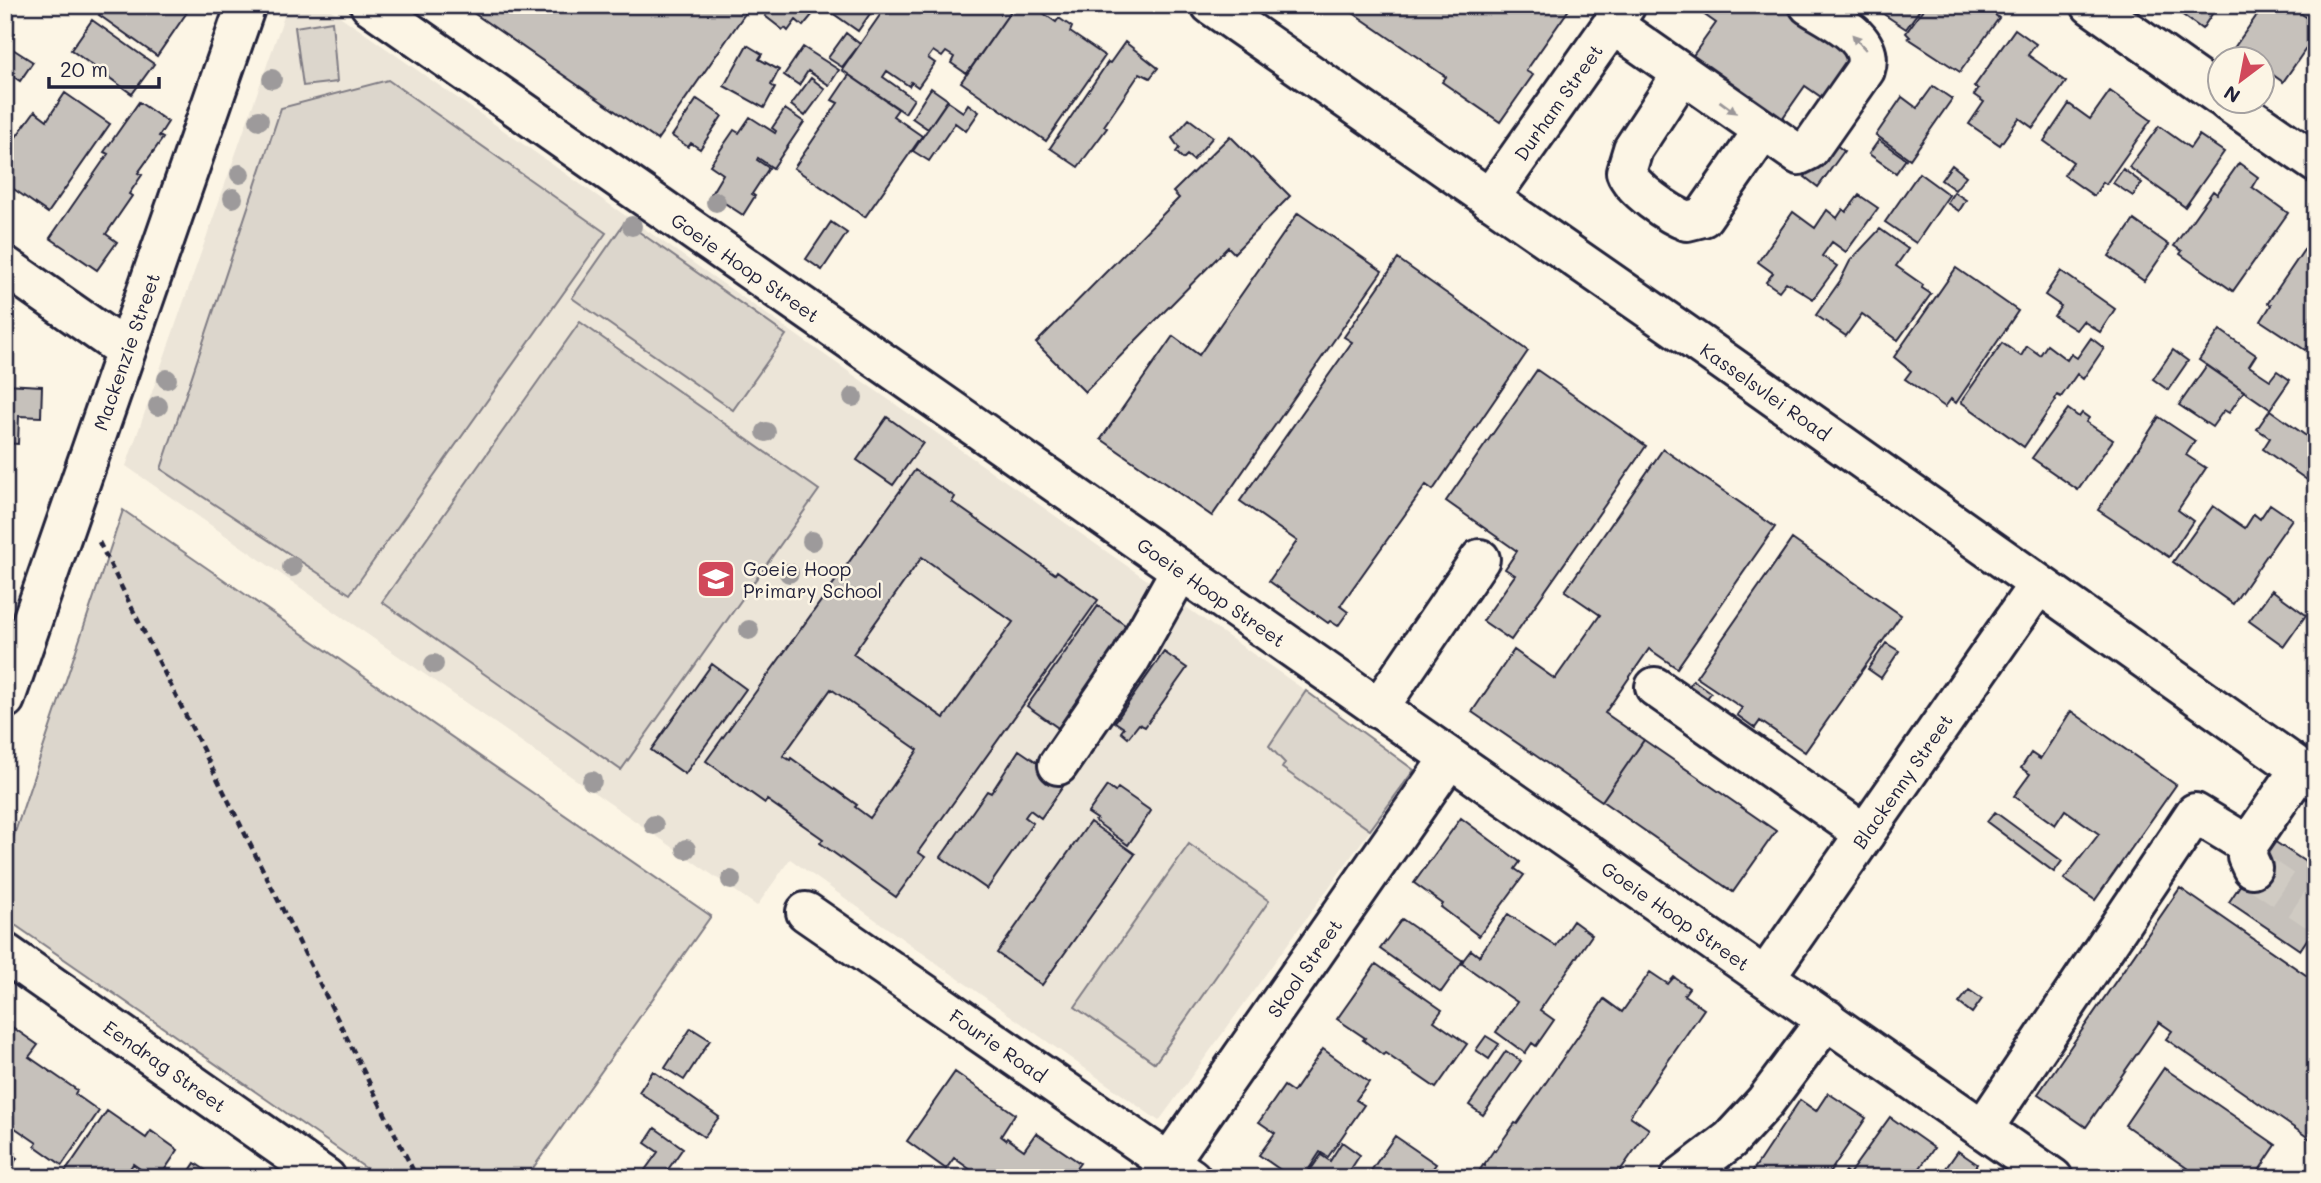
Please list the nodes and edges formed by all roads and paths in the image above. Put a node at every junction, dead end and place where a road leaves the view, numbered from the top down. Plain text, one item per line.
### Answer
1 (246, 5) edge
2 (370, 5) edge
3 (1211, 5) edge
4 (1809, 5) edge
5 (2091, 5) edge
6 (1619, 15) edge
7 (1682, 74) junction
8 (2206, 86) edge
9 (2248, 116) edge
10 (1763, 131) junction
11 (2316, 163) edge
12 (1489, 199) junction
13 (5, 267) edge
14 (125, 350) junction
15 (75, 495) junction
16 (1480, 559) dead end
17 (1180, 571) junction
18 (2038, 585) junction
19 (1655, 687) dead end
20 (5, 699) edge
21 (1378, 709) junction
22 (1449, 759) junction
23 (1059, 765) dead end
24 (2308, 774) edge
25 (1865, 834) junction
26 (806, 912) dead end
27 (5, 953) edge
28 (1766, 976) junction
29 (1826, 1019) junction
30 (1983, 1129) junction
31 (1172, 1173) edge
32 (326, 1178) edge
33 (417, 1178) edge
34 (1680, 1178) edge
35 (2053, 1178) edge

1 - 14 street, Mackenzie Street
2 - 17 street, Goeie Hoop Street
3 - 12 street, Kasselsvlei Road
10 -> 4 street
5 - 8 street
6 - 7 street
6 - 12 street, Durham Street
7 -> 10 street
7 - 10 street
9 - 11 street
12 - 18 street, Kasselsvlei Road
13 - 14 street
14 - 15 street, Mackenzie Street
15 - 20 street, Mackenzie Street
15 - 33 path
16 - 21 street
17 - 21 street, Goeie Hoop Street
17 - 23 street
18 - 24 street, Kasselsvlei Road
18 - 25 street, Blackenny Street
19 - 25 street
21 - 22 street, Goeie Hoop Street
22 - 28 street, Goeie Hoop Street
22 - 31 street, Skool Street
24 - 30 street
25 - 28 street, Blackenny Street
26 - 31 street, Fourie Road
27 - 32 street, Eendrag Street
28 - 29 street, Goeie Hoop Street
29 - 30 street, Goeie Hoop Street
29 - 34 street
30 - 35 street, Goeie Hoop Street

